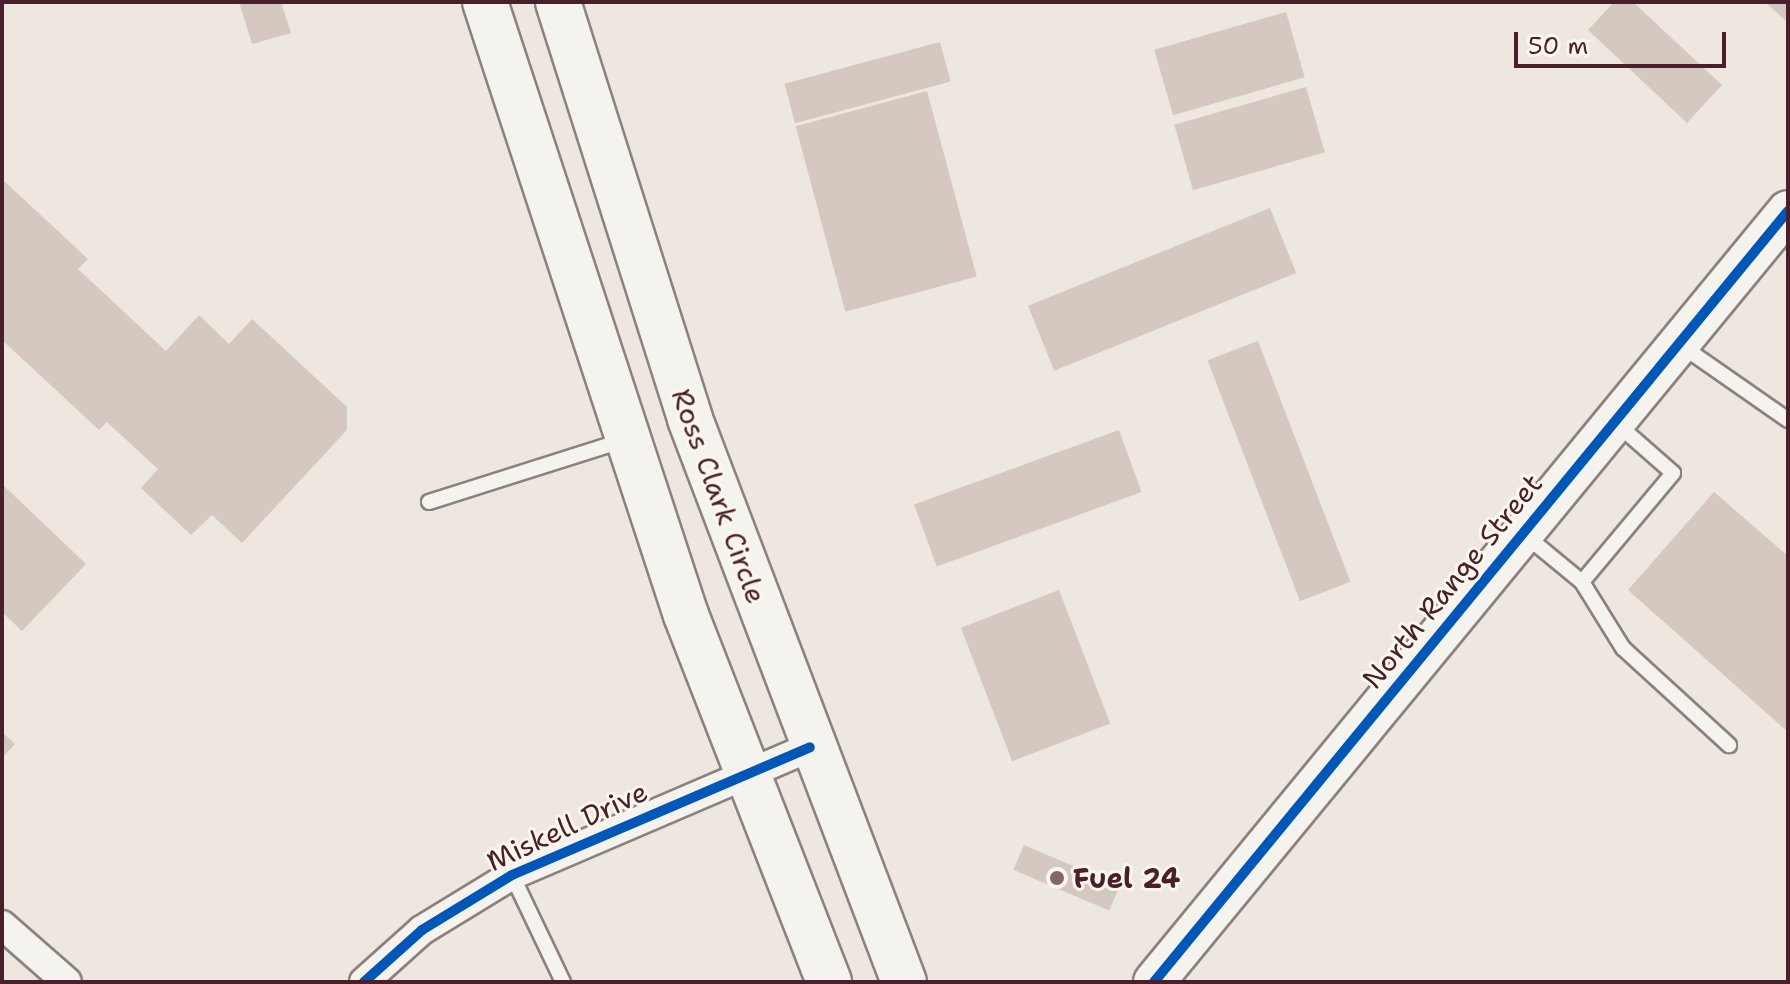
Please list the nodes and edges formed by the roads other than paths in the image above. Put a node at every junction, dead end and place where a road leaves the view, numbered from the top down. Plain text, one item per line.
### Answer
1 (485, 2) edge
2 (558, 2) edge
3 (1788, 211) edge
4 (1679, 344) junction
5 (690, 419) junction
6 (1788, 420) edge
7 (1615, 421) junction
8 (625, 440) junction
9 (429, 502) dead end
10 (1523, 534) junction
11 (1582, 582) junction
12 (1729, 745) dead end
13 (810, 747) junction
14 (745, 773) junction
15 (512, 875) junction
16 (2, 925) edge
17 (67, 982) edge
18 (364, 982) edge
19 (563, 982) edge
20 (829, 982) edge
21 (904, 982) edge
22 (1154, 982) edge

1 - 8 highway
2 - 5 highway, Ross Clark Circle
3 - 4 street, North Range Street
4 - 6 lane
4 - 7 street, North Range Street
5 - 8 highway
5 - 13 highway, Ross Clark Circle
7 - 10 street, North Range Street
7 - 11 lane
8 - 9 lane
8 - 14 highway
10 - 11 lane
10 - 22 street, North Range Street
11 - 12 lane
13 - 14 street, Miskell Drive
13 - 21 highway, Ross Clark Circle
14 - 15 street, Miskell Drive
14 - 20 highway
15 - 18 street, Miskell Drive
15 - 19 lane
16 - 17 street

